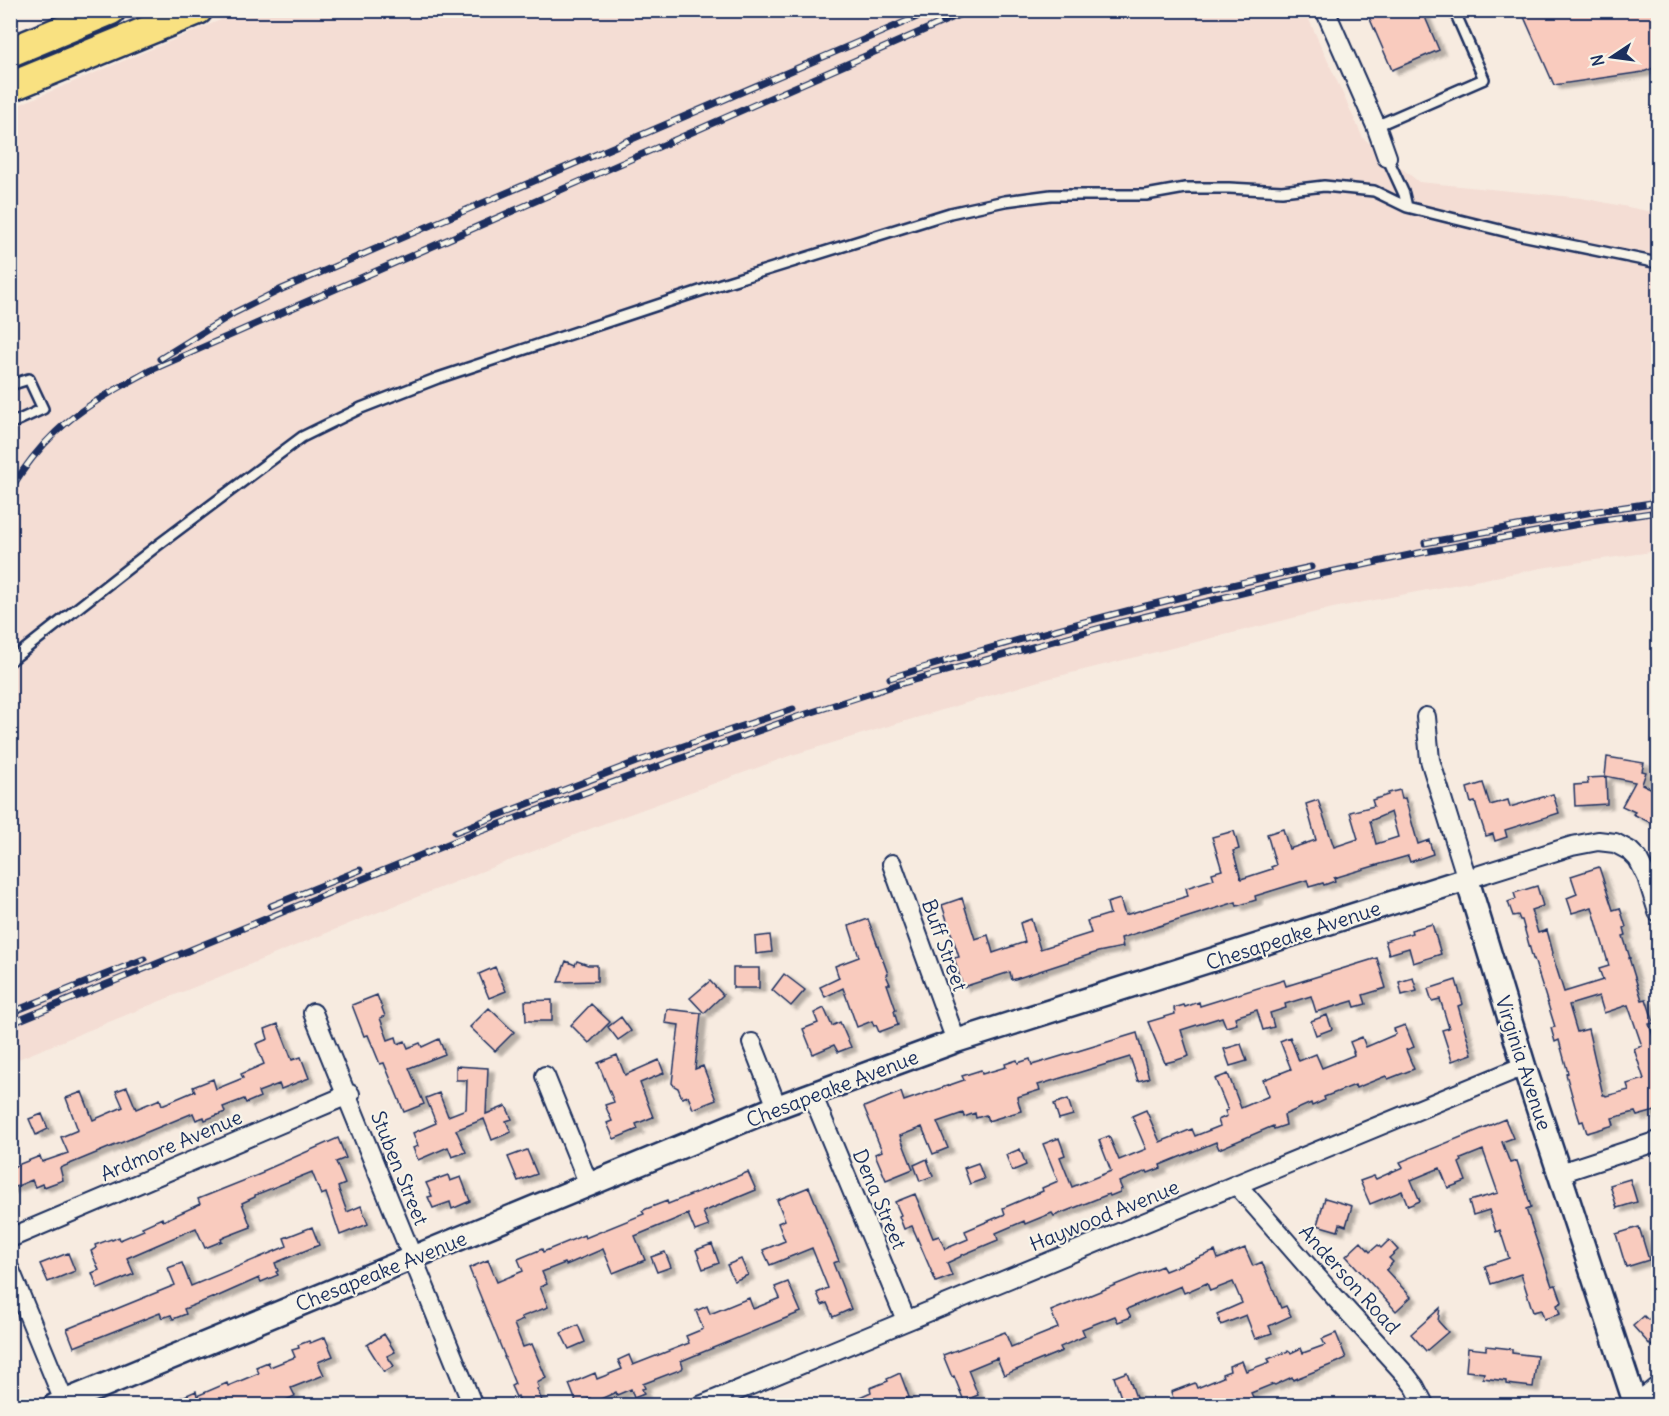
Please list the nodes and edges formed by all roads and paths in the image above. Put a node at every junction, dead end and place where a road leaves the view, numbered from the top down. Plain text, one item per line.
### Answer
1 (111, 10) edge
2 (198, 10) edge
3 (1325, 10) edge
4 (1454, 10) edge
5 (10, 52) edge
6 (10, 87) edge
7 (1376, 126) junction
8 (1387, 157) joint
9 (1407, 207) junction
10 (1659, 263) edge
11 (10, 385) edge
12 (10, 424) edge
13 (10, 660) edge
14 (1426, 717) dead end
15 (892, 864) dead end
16 (1467, 879) junction
17 (1659, 912) edge
18 (313, 1013) dead end
19 (956, 1041) junction
20 (752, 1043) dead end
21 (1524, 1066) junction
22 (545, 1076) dead end
23 (348, 1095) junction
24 (812, 1095) junction
25 (777, 1107) junction
26 (1659, 1142) edge
27 (1560, 1173) junction
28 (589, 1185) junction
29 (1237, 1185) junction
30 (10, 1238) edge
31 (412, 1258) junction
32 (10, 1270) edge
33 (906, 1320) junction
34 (1659, 1386) edge
35 (61, 1404) edge
36 (1635, 1405) edge
37 (473, 1406) edge
38 (700, 1406) edge
39 (1425, 1406) edge

1 - 5 main road
2 - 6 main road
3 - 7 street
4 - 7 lane
7 - 8 street
8 - 9 lane
9 - 10 lane
9 - 13 lane
11 - 12 lane
14 - 16 street, Virginia Avenue
15 - 19 street, Buff Street
16 - 17 street, Chesapeake Avenue
16 - 19 street, Chesapeake Avenue
16 - 21 street, Virginia Avenue
18 - 23 street, Stuben Street
19 - 24 street, Chesapeake Avenue
20 - 25 street
21 - 27 street, Virginia Avenue
21 - 29 street, Haywood Avenue
22 - 28 street
23 - 30 street, Ardmore Avenue
23 - 31 street, Stuben Street
24 - 25 street, Chesapeake Avenue
24 - 33 street, Dena Street
25 - 28 street, Chesapeake Avenue
26 - 27 street
27 - 36 street, Virginia Avenue
28 - 31 street, Chesapeake Avenue
29 - 33 street, Haywood Avenue
29 - 39 street, Anderson Road
31 - 35 street, Chesapeake Avenue
31 - 37 street, Stuben Street
32 - 35 street
33 - 38 street, Haywood Avenue
34 - 36 street

